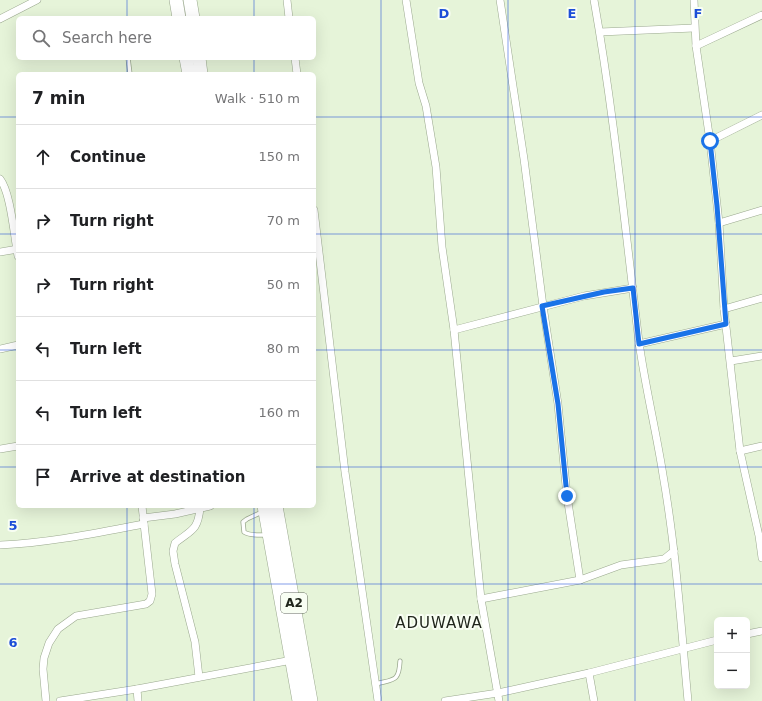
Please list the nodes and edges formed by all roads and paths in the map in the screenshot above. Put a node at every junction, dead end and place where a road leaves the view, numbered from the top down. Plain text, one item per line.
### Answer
1 (37, 0) edge
2 (176, 0) edge
3 (190, 0) edge
4 (287, 0) edge
5 (406, 0) edge
6 (500, 0) edge
7 (594, 0) edge
8 (694, 0) edge
9 (762, 15) edge
10 (179, 16) edge
11 (193, 16) edge
12 (289, 16) edge
13 (0, 19) edge
14 (694, 28) junction
15 (600, 32) junction
16 (696, 46) junction
17 (128, 60) edge
18 (186, 60) edge
19 (198, 60) edge
20 (295, 60) edge
21 (130, 72) edge
22 (189, 72) edge
23 (201, 72) edge
24 (297, 72) edge
25 (762, 115) edge
26 (710, 141) junction
27 (0, 179) edge
28 (762, 210) edge
29 (718, 223) junction
30 (316, 234) edge
31 (16, 240) edge
32 (0, 252) edge
33 (16, 252) edge
34 (633, 288) junction
35 (762, 298) edge
36 (542, 306) junction
37 (724, 309) junction
38 (726, 324) junction
39 (454, 330) junction
40 (639, 344) junction
41 (16, 345) edge
42 (0, 349) edge
43 (762, 356) edge
44 (731, 361) junction
45 (16, 446) edge
46 (762, 446) edge
47 (0, 449) edge
48 (740, 451) junction
49 (142, 508) edge
50 (200, 508) joint
51 (269, 508) edge
52 (144, 521) junction
53 (269, 535) junction
54 (760, 536) edge
55 (0, 545) edge
56 (674, 551) junction
57 (762, 558) edge
58 (580, 580) junction
59 (481, 599) junction
60 (762, 631) edge
61 (750, 633) edge
62 (714, 641) edge
63 (683, 648) junction
64 (292, 660) junction
65 (400, 661) dead end
66 (589, 673) junction
67 (199, 677) junction
68 (376, 684) junction
69 (137, 689) junction
70 (498, 693) junction
71 (46, 701) edge
72 (60, 701) edge
73 (138, 701) edge
74 (299, 701) edge
75 (312, 701) edge
76 (378, 701) edge
77 (448, 701) edge
78 (499, 701) edge
79 (594, 701) edge
80 (688, 701) edge

1 - 13 street
2 - 10 highway
3 - 11 highway
4 - 12 street
5 - 39 street
6 - 36 street
7 - 15 street
8 - 14 street
9 - 16 street
14 - 15 street
14 - 16 street
15 - 34 street
16 - 26 street
17 - 21 lane
18 - 22 highway
19 - 23 highway
20 - 24 street
25 - 26 street
26 - 29 street
27 - 31 street
28 - 29 street
29 - 37 street
30 - 68 street
32 - 33 street
34 - 36 street
34 - 40 street
35 - 37 street
36 - 39 street
36 - 58 street
37 - 38 street
38 - 40 street
38 - 44 street
39 - 59 street
40 - 56 street
41 - 42 street
43 - 44 street
44 - 48 street
45 - 47 street
46 - 48 street
48 - 54 street
49 - 52 street
50 - 52 street
50 - 67 street
51 - 53 highway, A2
51 - 53 lane
51 - 75 highway, A2
52 - 55 street
52 - 71 street
53 - 64 highway, A2
54 - 57 street
56 - 58 street
56 - 63 street
58 - 59 street
59 - 70 street
60 - 61 street
62 - 63 street
63 - 66 street
63 - 80 street
64 - 67 street
64 - 74 highway, A2
65 - 68 lane
66 - 70 street
66 - 79 street
67 - 69 street
68 - 76 street
69 - 72 street
69 - 73 street
70 - 77 street
70 - 78 street

